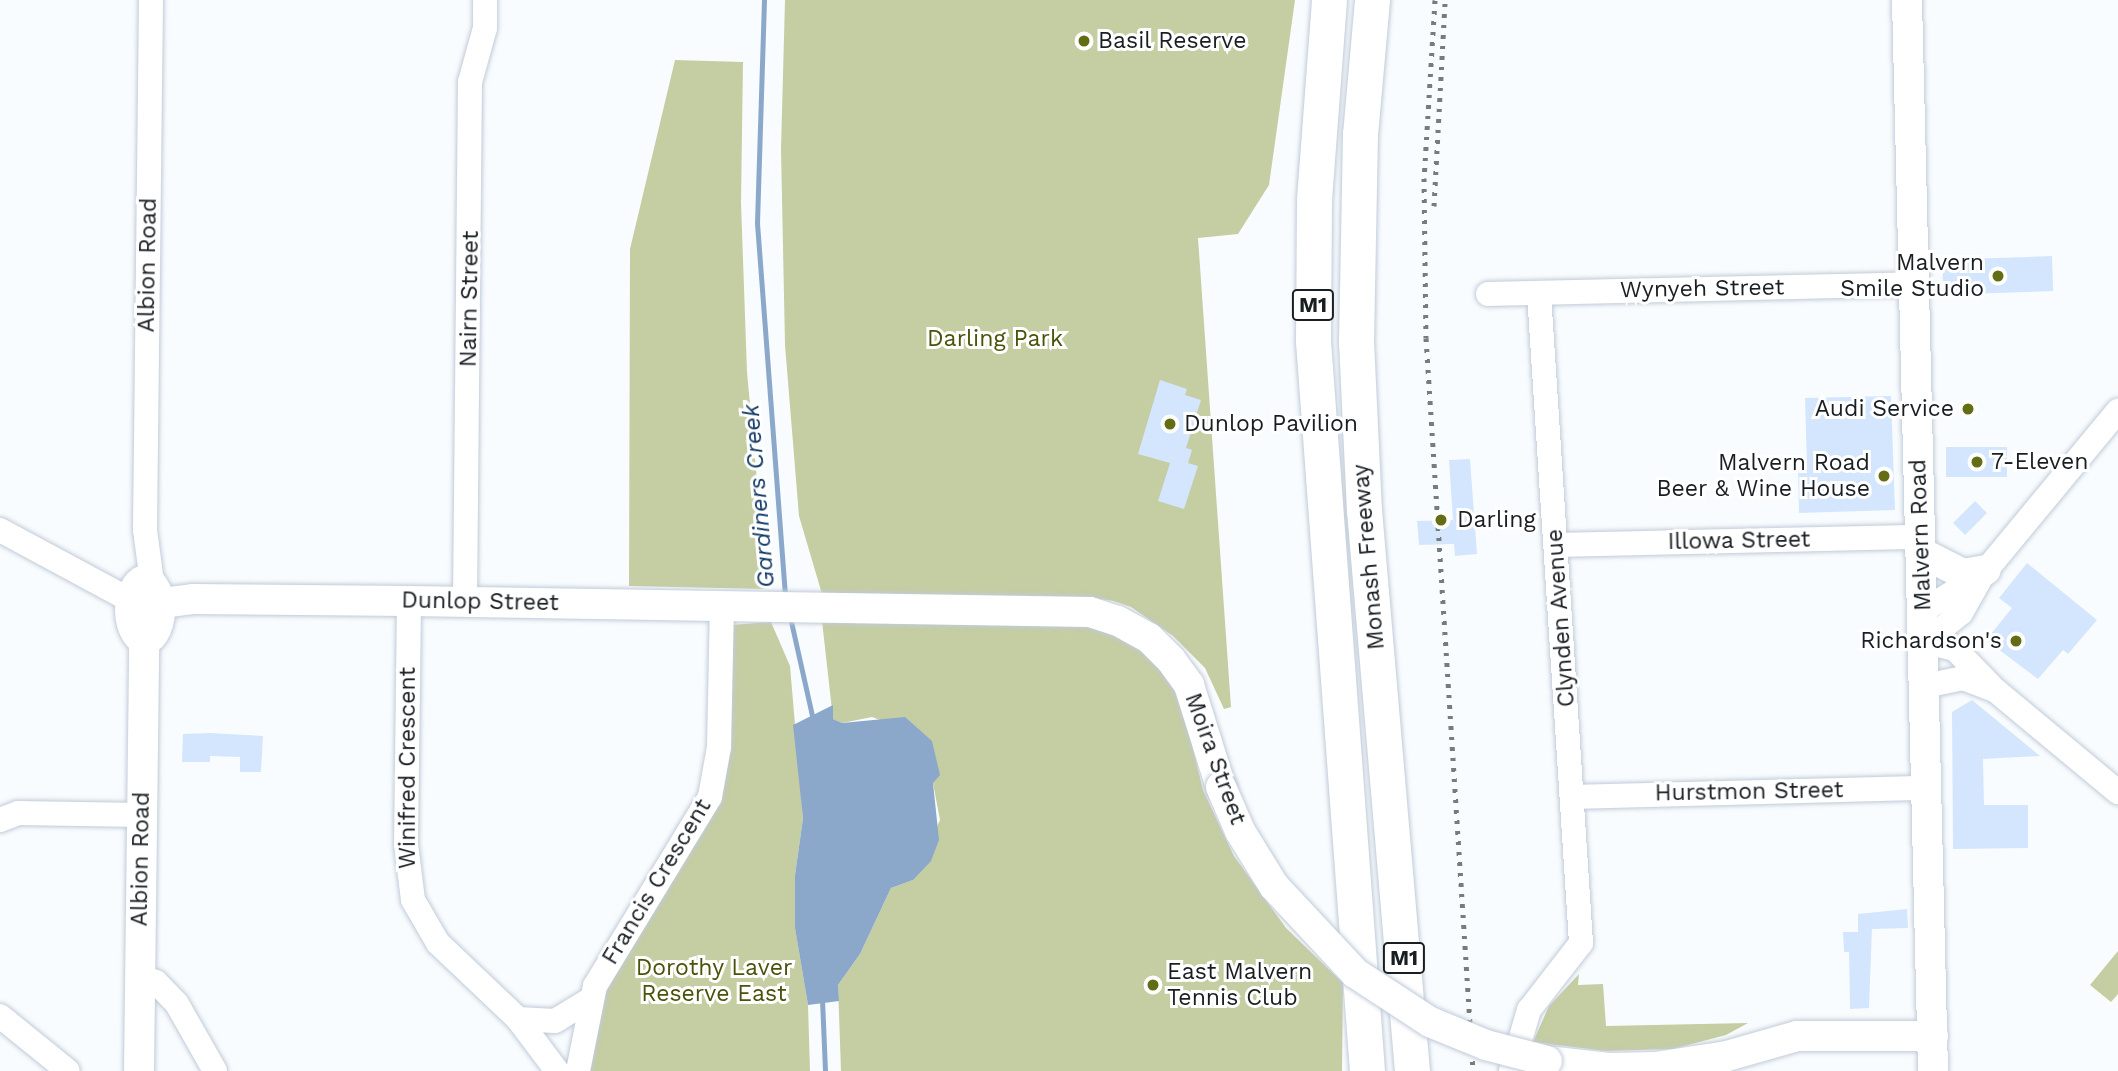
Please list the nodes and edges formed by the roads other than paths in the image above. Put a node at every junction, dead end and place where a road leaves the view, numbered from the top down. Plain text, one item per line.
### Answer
1 (151, 0) edge
2 (485, 0) edge
3 (1329, 0) edge
4 (1372, 0) edge
5 (1907, 0) edge
6 (1915, 284) junction
7 (1539, 293) junction
8 (1488, 294) dead end
9 (2118, 411) edge
10 (0, 530) edge
11 (1556, 545) junction
12 (1922, 545) junction
13 (1985, 572) junction
14 (144, 594) junction
15 (409, 601) junction
16 (465, 601) junction
17 (722, 606) junction
18 (767, 607) joint
19 (1924, 610) junction
20 (1925, 642) junction
21 (1925, 686) junction
22 (1995, 690) junction
23 (1925, 788) junction
24 (2118, 792) edge
25 (1573, 797) junction
26 (141, 815) junction
27 (0, 820) edge
28 (140, 976) junction
29 (592, 999) junction
30 (0, 1016) edge
31 (518, 1018) junction
32 (1933, 1036) junction
33 (68, 1071) edge
34 (139, 1071) edge
35 (215, 1071) edge
36 (557, 1071) edge
37 (578, 1071) edge
38 (1367, 1071) edge
39 (1412, 1071) edge
40 (1511, 1071) edge
41 (1933, 1071) edge

1 - 14 street, Albion Road
2 - 16 street, Nairn Street
3 - 38 highway, Monash Freeway / M1
4 - 39 highway, Monash Freeway / M1
5 - 6 main road, Malvern Road
6 - 7 street, Wynyeh Street
6 - 12 main road, Malvern Road
7 - 8 street, Wynyeh Street
7 - 11 street, Clynden Avenue
9 - 13 street
10 - 14 street
11 - 12 street, Illowa Street
11 - 25 street, Clynden Avenue
12 - 13 main road
12 - 19 main road, Malvern Road
13 - 19 street
13 - 20 street
14 - 15 main road, Dunlop Street
14 - 26 main road, Albion Road
15 - 16 main road, Dunlop Street
15 - 31 street, Winifred Crescent
16 - 17 main road, Dunlop Street
17 - 18 main road, Dunlop Street
17 - 29 street, Francis Crescent
18 - 32 main road, Moira Street, bridge
19 - 20 main road, Malvern Road
20 - 21 main road, Malvern Road
20 - 22 street
21 - 22 street
21 - 23 main road, Malvern Road
22 - 24 street
23 - 25 street, Hurstmon Street
23 - 32 main road, Malvern Road
25 - 40 street, Clynden Avenue
26 - 27 street
26 - 28 main road, Albion Road
28 - 34 main road, Albion Road
28 - 35 street
29 - 31 street
29 - 37 street, Francis Crescent
30 - 33 street
31 - 36 street, Winifred Crescent
32 - 41 main road, Malvern Road

